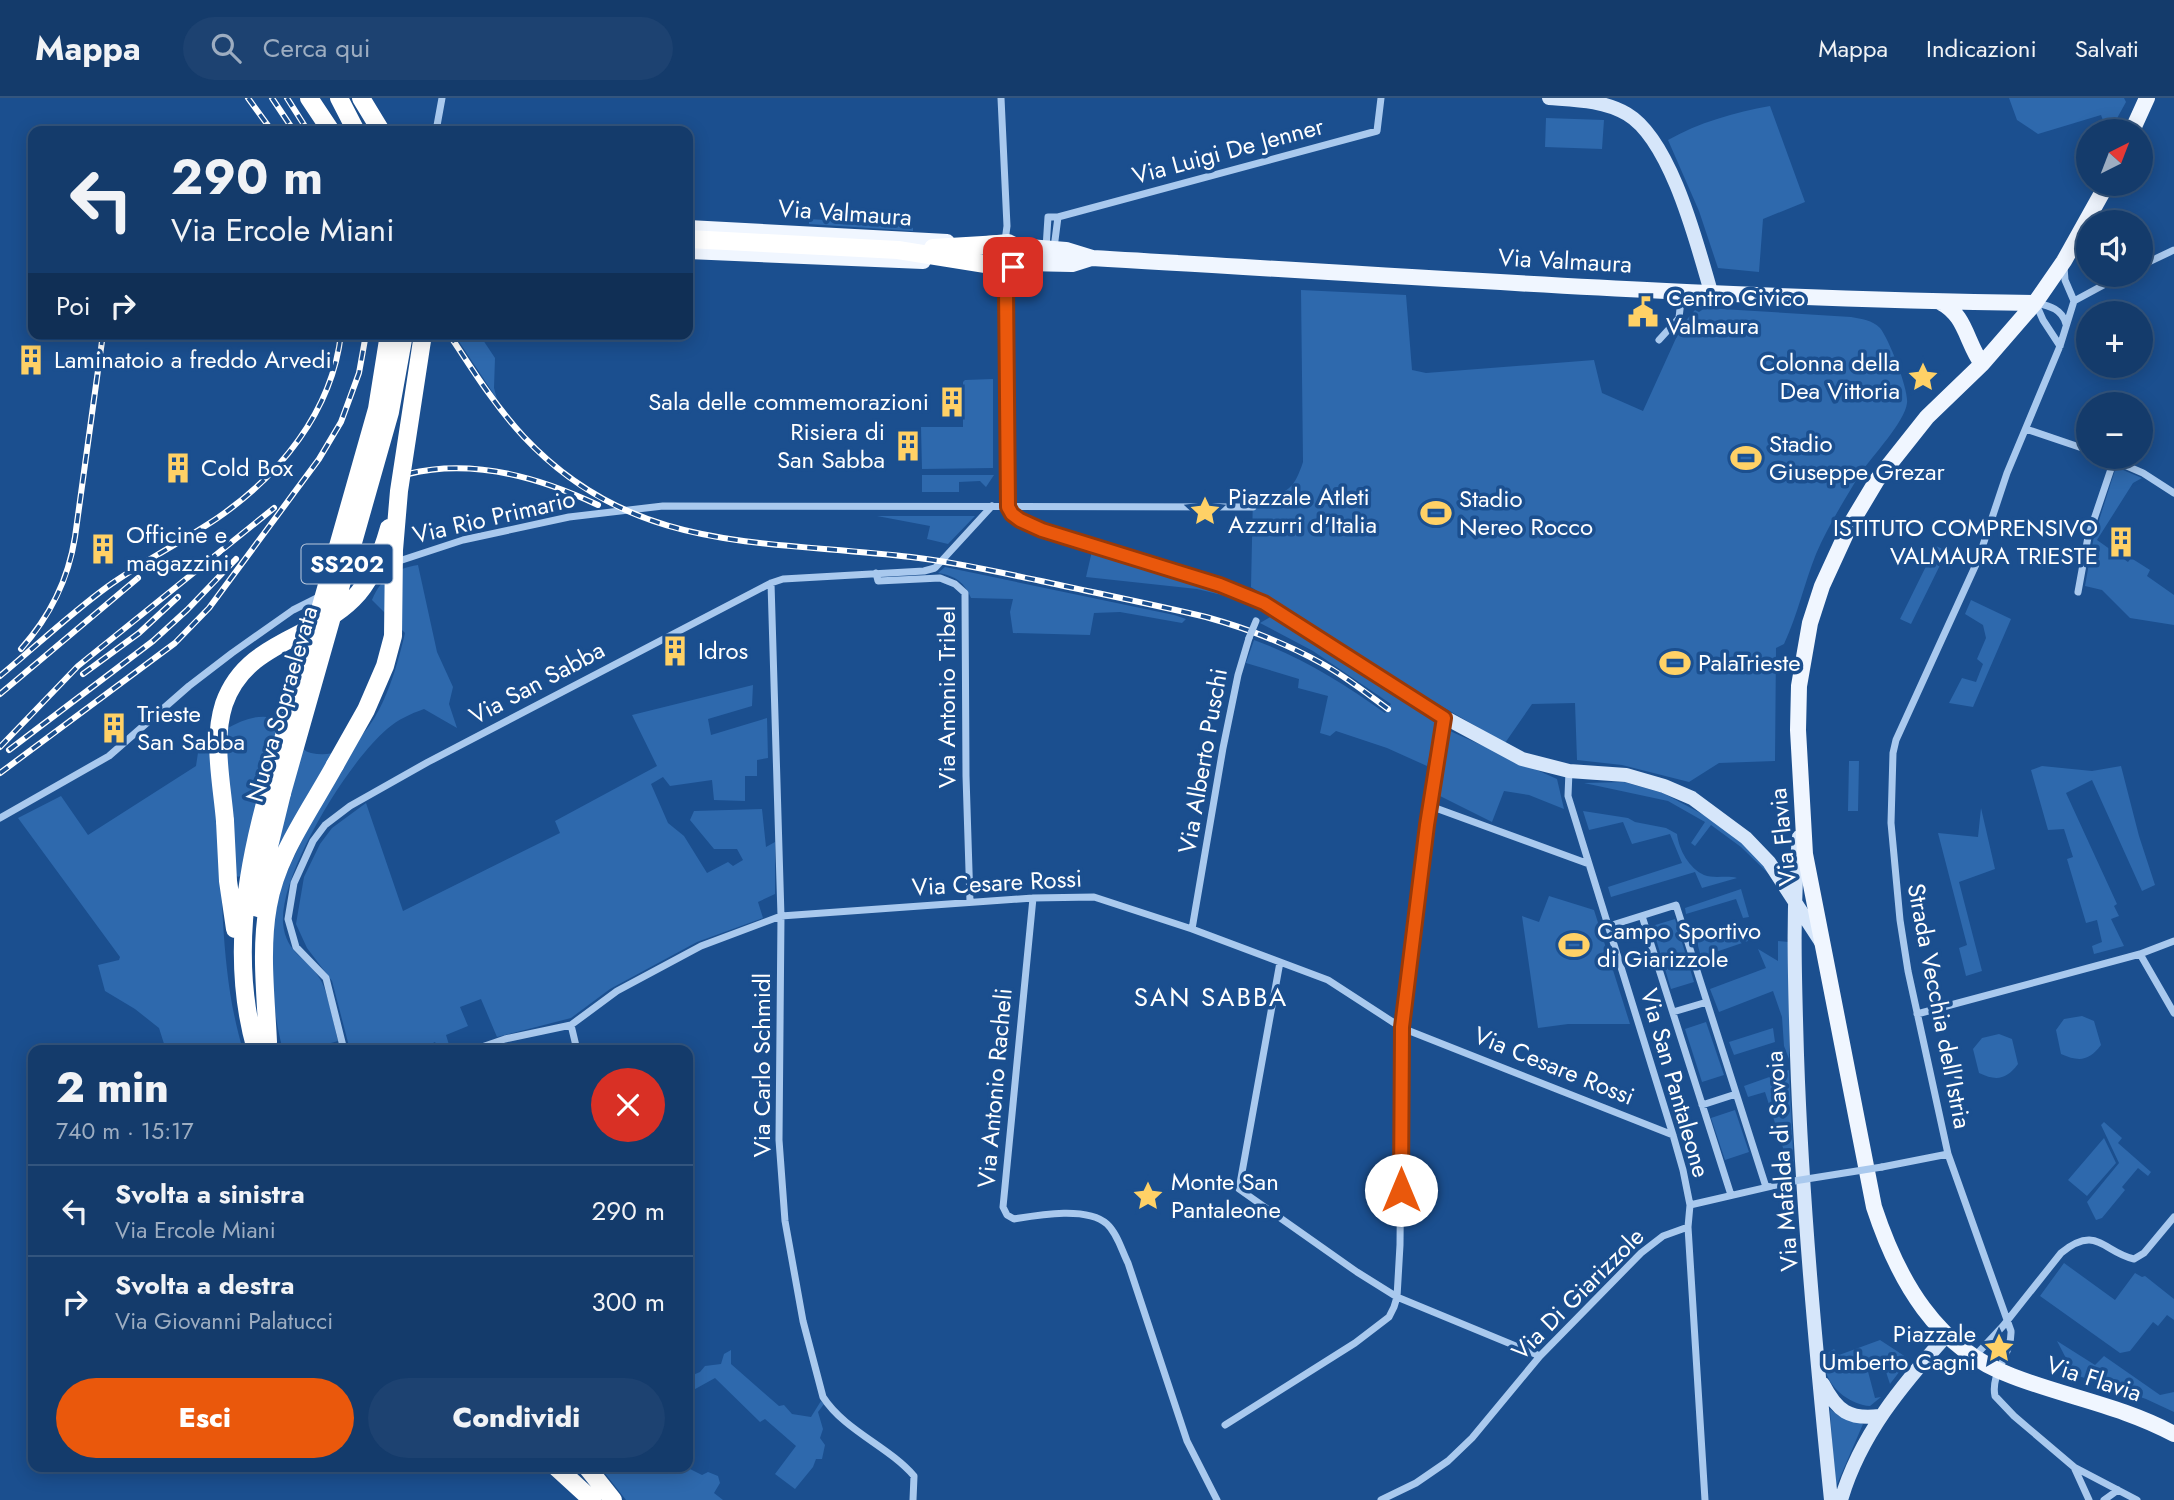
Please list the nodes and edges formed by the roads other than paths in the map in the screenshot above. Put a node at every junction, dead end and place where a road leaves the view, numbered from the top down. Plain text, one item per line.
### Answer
1 (309, 98) edge
2 (324, 98) edge
3 (339, 98) edge
4 (361, 98) edge
5 (442, 98) edge
6 (1002, 98) edge
7 (1381, 98) edge
8 (1549, 98) edge
9 (2147, 98) edge
10 (2137, 119) edge
11 (328, 126) edge
12 (338, 126) edge
13 (353, 126) edge
14 (378, 126) edge
15 (437, 126) edge
16 (2100, 196) edge
17 (1058, 217) junction
18 (693, 228) edge
19 (693, 239) edge
20 (1007, 244) junction
21 (1050, 248) junction
22 (898, 250) junction
23 (2174, 250) edge
24 (693, 251) edge
25 (1092, 258) junction
26 (2153, 260) edge
27 (2064, 261) junction
28 (1009, 266) junction
29 (2096, 287) edge
30 (1682, 290) junction
31 (1711, 292) junction
32 (2074, 300) junction
33 (1940, 302) junction
34 (2035, 303) junction
35 (2066, 327) junction
36 (388, 340) edge
37 (403, 340) edge
38 (421, 340) edge
39 (1659, 340) dead end
40 (2060, 346) junction
41 (1982, 364) junction
42 (2026, 429) junction
43 (2076, 446) edge
44 (2112, 469) edge
45 (2134, 469) edge
46 (399, 491) junction
47 (2174, 493) edge
48 (992, 506) junction
49 (1008, 507) junction
50 (1253, 508) dead end
51 (876, 573) junction
52 (771, 583) junction
53 (2078, 592) dead end
54 (1264, 603) junction
55 (1444, 718) junction
56 (1569, 771) junction
57 (275, 791) junction
58 (1430, 806) junction
59 (0, 818) edge
60 (1801, 818) junction
61 (1797, 857) junction
62 (1769, 862) junction
63 (1589, 864) junction
64 (1033, 898) junction
65 (970, 902) junction
66 (1796, 904) junction
67 (781, 916) junction
68 (1642, 916) junction
69 (1609, 926) junction
70 (1192, 929) junction
71 (2174, 941) edge
72 (1822, 943) junction
73 (2140, 954) junction
74 (1280, 962) junction
75 (246, 1001) junction
76 (1707, 1002) junction
77 (1673, 1012) junction
78 (2174, 1013) edge
79 (1917, 1014) junction
80 (571, 1025) junction
81 (1402, 1027) junction
82 (264, 1045) edge
83 (265, 1045) edge
84 (265, 1045) edge
85 (343, 1045) edge
86 (489, 1045) edge
87 (576, 1045) edge
88 (1736, 1094) junction
89 (1702, 1105) junction
90 (1673, 1135) junction
91 (1948, 1154) junction
92 (1766, 1188) junction
93 (1731, 1195) junction
94 (1689, 1205) junction
95 (2174, 1217) edge
96 (1688, 1227) junction
97 (1397, 1297) junction
98 (2008, 1319) junction
99 (1947, 1335) junction
100 (1540, 1356) junction
101 (1975, 1356) junction
102 (1998, 1371) junction
103 (1819, 1377) junction
104 (1880, 1416) junction
105 (1225, 1425) dead end
106 (2174, 1434) edge
107 (2074, 1466) junction
108 (562, 1472) edge
109 (573, 1472) edge
110 (591, 1472) edge
111 (2118, 1490) junction
112 (594, 1500) edge
113 (613, 1500) edge
114 (913, 1500) edge
115 (1217, 1500) edge
116 (1381, 1500) edge
117 (1705, 1500) edge
118 (1831, 1500) edge
119 (1841, 1500) edge
120 (2089, 1500) edge
121 (2104, 1500) edge
122 (2137, 1500) edge

1 - 11 highway
2 - 12 highway
3 - 13 highway
4 - 14 highway
5 - 15 street
6 - 20 street
7 - 17 street, Via Luigi De Jenner
8 - 31 street
9 - 10 main road
16 - 27 main road, Via Flavia
17 - 21 street
17 - 21 street, Via Luigi De Jenner
18 - 20 main road, Via Valmaura
19 - 22 highway
20 - 21 main road, Via Valmaura
20 - 22 highway
20 - 28 main road
20 - 28 main road
21 - 25 main road, Via Valmaura
22 - 28 highway
23 - 26 street
24 - 28 main road, Via Valmaura
25 - 28 main road, Via Valmaura
25 - 30 main road, Via Valmaura
27 - 32 street
27 - 34 main road, Via Flavia
28 - 49 street
29 - 32 street
30 - 31 main road, Via Valmaura
30 - 39 street
31 - 33 main road, Via Valmaura
32 - 35 street, Strada Vecchia dell'Istria
33 - 34 main road, Via Valmaura
33 - 41 main road
34 - 35 street
34 - 40 street
34 - 41 main road, Via Flavia
35 - 40 street, Strada Vecchia dell'Istria
36 - 57 highway, Nuova Sopraelevata / SS202, bridge
37 - 57 highway, Nuova Sopraelevata / SS202, bridge
38 - 46 highway, bridge
40 - 42 street, Strada Vecchia dell'Istria
41 - 60 main road, Via Flavia
42 - 43 street
42 - 79 street, Strada Vecchia dell'Istria
44 - 53 street
45 - 47 street
46 - 75 highway, bridge
46 - 84 highway, bridge
48 - 49 street, Via Rio Primario
48 - 51 street, Via San Sabba
48 - 59 street, Via Rio Primario
49 - 50 street
49 - 54 street
51 - 52 street, Via San Sabba
51 - 65 street, Via Antonio Tribel
52 - 67 street, Via Carlo Schmidl
52 - 85 street, Via San Sabba
54 - 55 street
54 - 70 street, Via Alberto Puschi, bridge
55 - 56 street
55 - 58 street
56 - 62 street
56 - 63 street, Via San Pantaleone
57 - 75 highway, Nuova Sopraelevata / SS202
57 - 83 highway, Nuova Sopraelevata / SS202
58 - 63 street
58 - 81 street
60 - 61 street, Via Mafalda di Savoia
60 - 72 main road, Via Flavia
61 - 62 street
61 - 66 street, Via Mafalda di Savoia
62 - 66 street
63 - 69 street, Via San Pantaleone
64 - 65 street, Via Cesare Rossi
64 - 70 street, Via Cesare Rossi
64 - 115 street, Via Antonio Racheli
65 - 67 street, Via Cesare Rossi
66 - 72 street
66 - 103 street, Via Mafalda di Savoia
67 - 80 street, Via Cesare Rossi
67 - 114 street, Via Carlo Schmidl
68 - 69 street
68 - 76 street
68 - 77 street
69 - 90 street, Via San Pantaleone
70 - 74 street, Via Cesare Rossi
71 - 73 street
72 - 99 main road, Via Flavia
73 - 78 street
73 - 79 street
74 - 81 street, Via Cesare Rossi
74 - 97 street
75 - 82 highway, Nuova Sopraelevata / SS202
76 - 77 street
76 - 88 street
77 - 89 street
79 - 91 street, Strada Vecchia dell'Istria
80 - 86 street, Via Cesare Rossi
80 - 87 street
81 - 90 street, Via Cesare Rossi
81 - 97 street
88 - 89 street
88 - 92 street
89 - 93 street
90 - 94 street, Via San Pantaleone
91 - 92 street, bridge
91 - 98 street, Strada Vecchia dell'Istria
92 - 93 street
93 - 94 street
94 - 96 street
95 - 98 street
96 - 100 street, Via Di Giarizzole
96 - 117 street
97 - 100 street
97 - 105 street
98 - 101 street
98 - 102 street
99 - 101 main road
99 - 104 street
100 - 116 street, Via Di Giarizzole
101 - 102 main road
102 - 106 main road, Via Flavia
102 - 107 street
103 - 104 street
103 - 118 street, Via Mafalda di Savoia
104 - 119 street
107 - 111 street
107 - 120 street
108 - 112 highway
109 - 112 highway
110 - 113 highway
111 - 121 street
111 - 122 street

